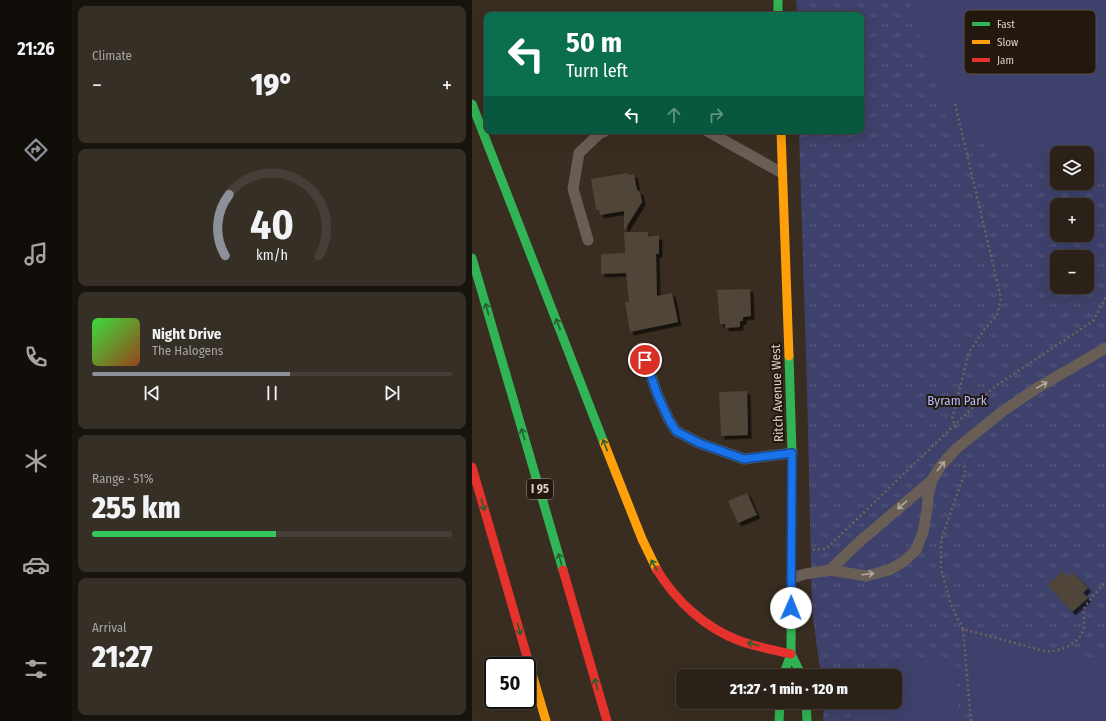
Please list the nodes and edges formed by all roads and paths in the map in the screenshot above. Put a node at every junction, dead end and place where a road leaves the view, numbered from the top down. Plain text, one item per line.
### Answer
1 (778, 0) edge
2 (778, 12) edge
3 (472, 104) edge
4 (955, 104) dead end
5 (599, 134) edge
6 (712, 134) edge
7 (781, 134) edge
8 (782, 173) junction
9 (588, 240) dead end
10 (472, 258) edge
11 (641, 348) dead end
12 (1106, 348) edge
13 (963, 444) junction
14 (792, 453) junction
15 (472, 467) edge
16 (932, 480) junction
17 (830, 570) junction
18 (792, 578) junction
19 (1106, 581) edge
20 (963, 629) junction
21 (790, 654) junction
22 (785, 669) edge
23 (798, 669) edge
24 (780, 709) edge
25 (806, 709) edge
26 (546, 721) edge
27 (607, 721) edge
28 (779, 721) edge
29 (807, 721) edge
30 (972, 721) edge

1 - 2 main road
21 -> 3 main road
4 - 13 path
5 - 9 lane
6 - 8 lane
7 - 8 main road, Ritch Avenue West
8 - 14 main road, Ritch Avenue West
27 -> 10 main road, I 95
11 - 14 lane
13 -> 12 lane
16 -> 13 lane
13 - 20 path
14 - 18 main road, Ritch Avenue West
15 -> 26 main road
16 -> 17 lane
17 -> 16 lane
17 - 18 lane
18 - 21 main road, Ritch Avenue West
19 - 20 path
20 - 30 path
21 - 22 main road, Ritch Avenue West
21 - 23 main road
24 - 28 main road
25 - 29 main road

